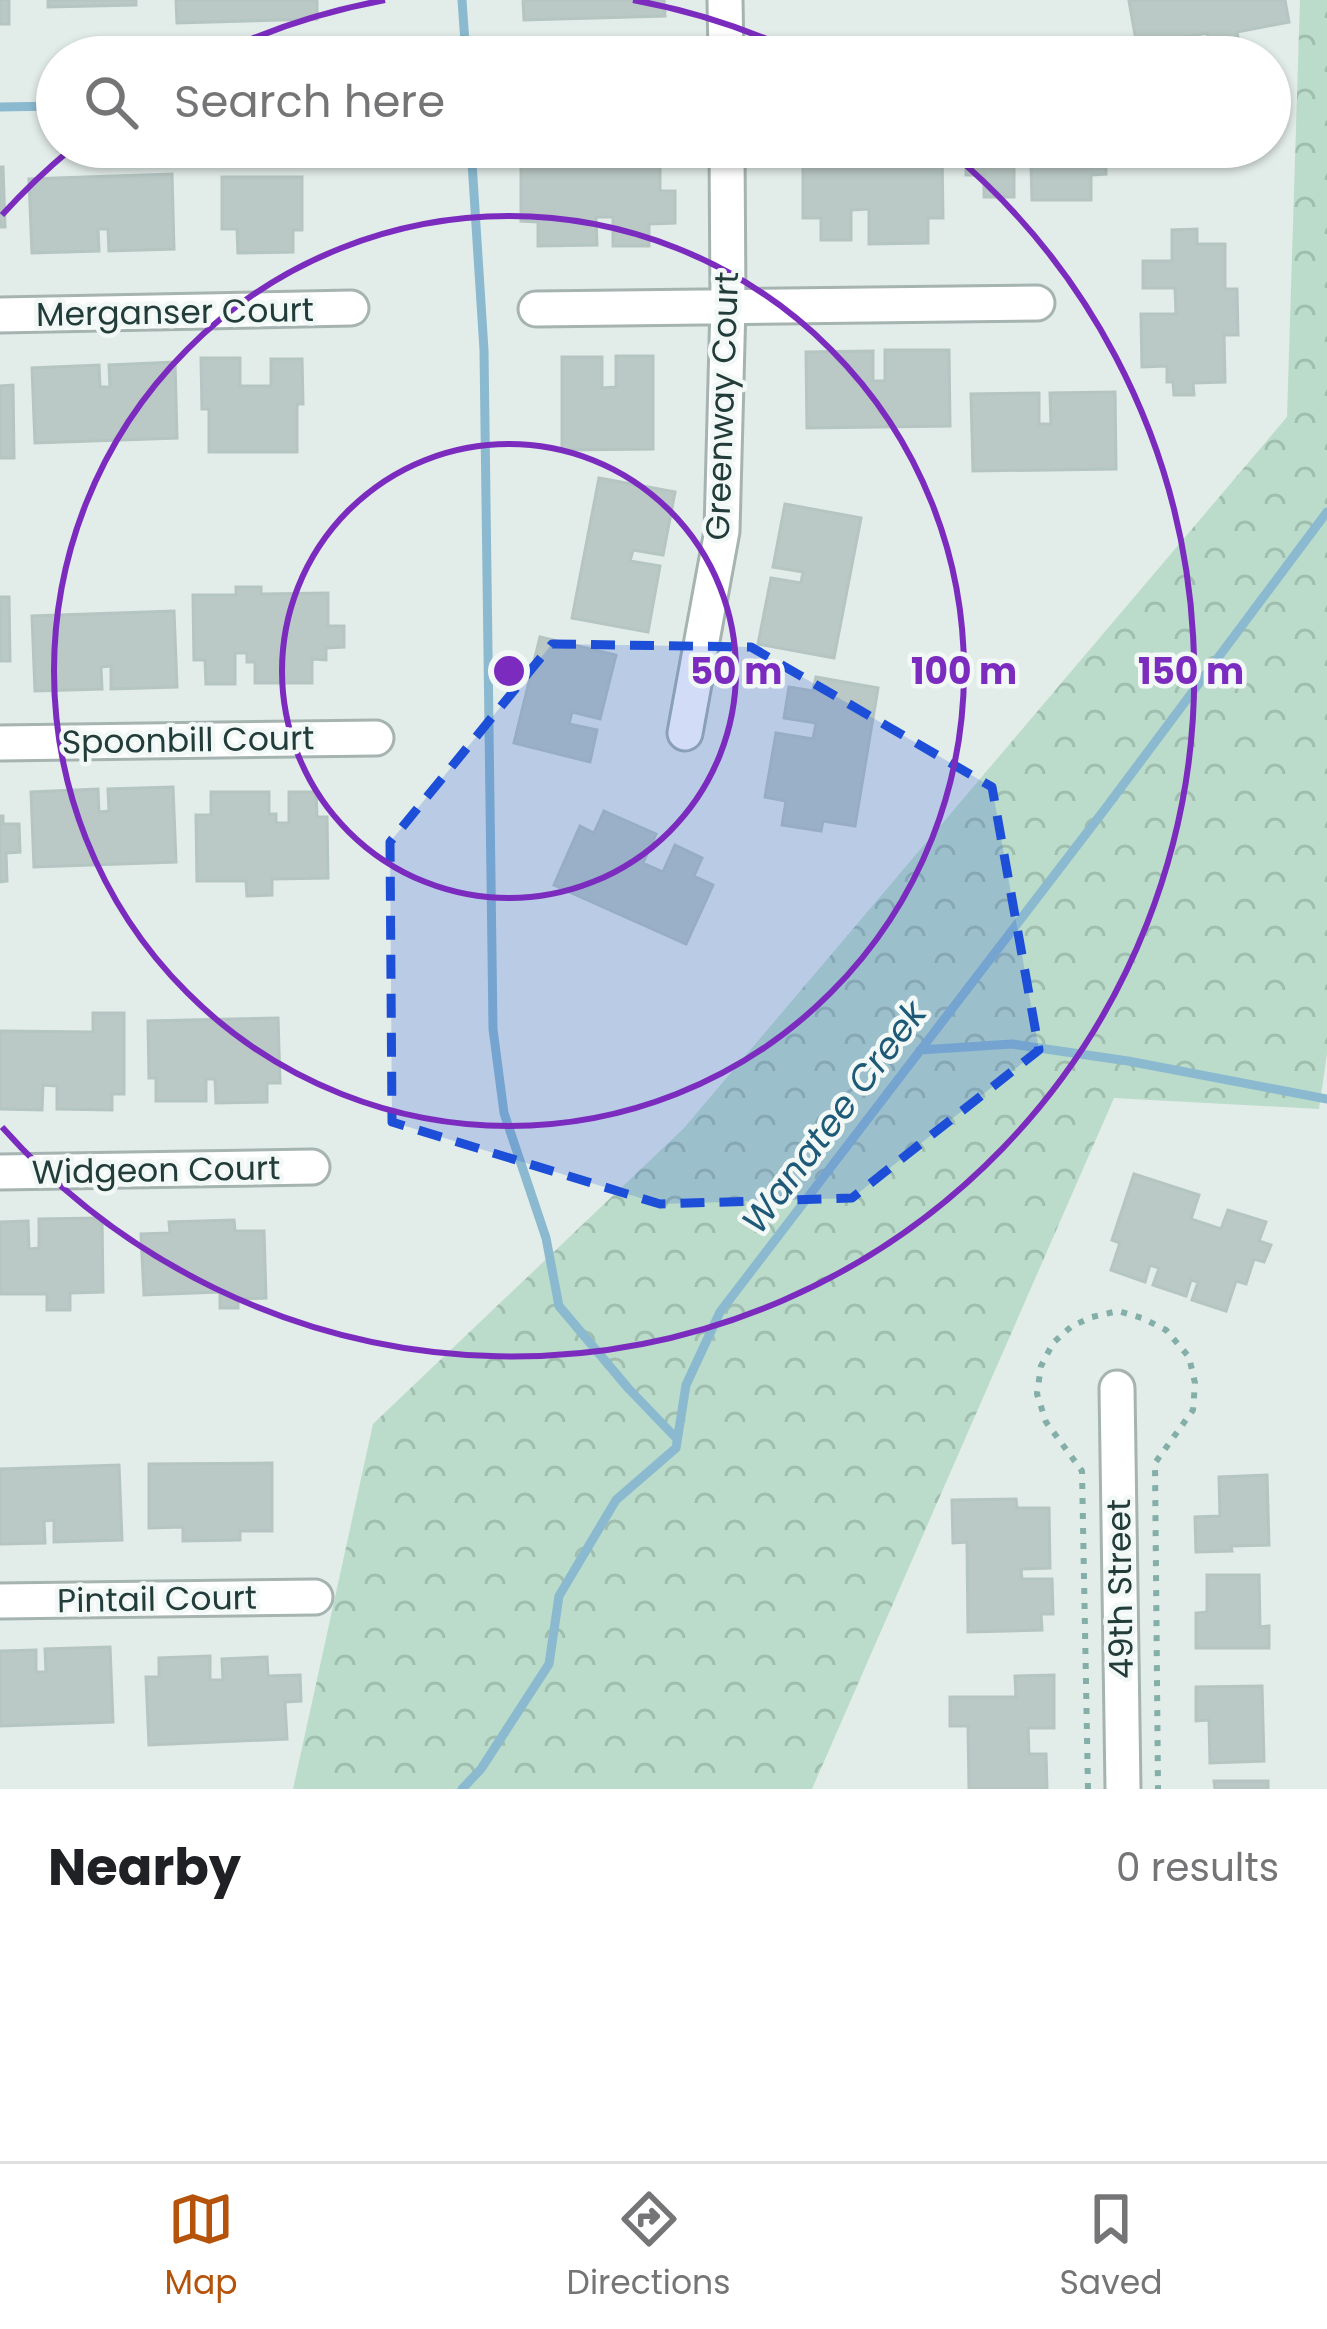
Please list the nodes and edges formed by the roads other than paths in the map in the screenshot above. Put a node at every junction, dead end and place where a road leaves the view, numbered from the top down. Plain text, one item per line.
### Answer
1 (725, 0) edge
2 (726, 36) edge
3 (727, 168) edge
4 (1037, 303) dead end
5 (728, 305) junction
6 (350, 308) dead end
7 (536, 309) dead end
8 (0, 315) edge
9 (685, 733) dead end
10 (376, 738) dead end
11 (0, 742) edge
12 (312, 1167) dead end
13 (0, 1172) edge
14 (1117, 1388) dead end
15 (315, 1597) dead end
16 (0, 1601) edge
17 (1123, 1789) edge

1 - 2 street
3 - 5 street, Greenway Court
4 - 5 street
5 - 7 street
5 - 9 street, Greenway Court
6 - 8 street, Merganser Court
10 - 11 street, Spoonbill Court
12 - 13 street, Widgeon Court
14 - 17 street, 49th Street
15 - 16 street, Pintail Court

